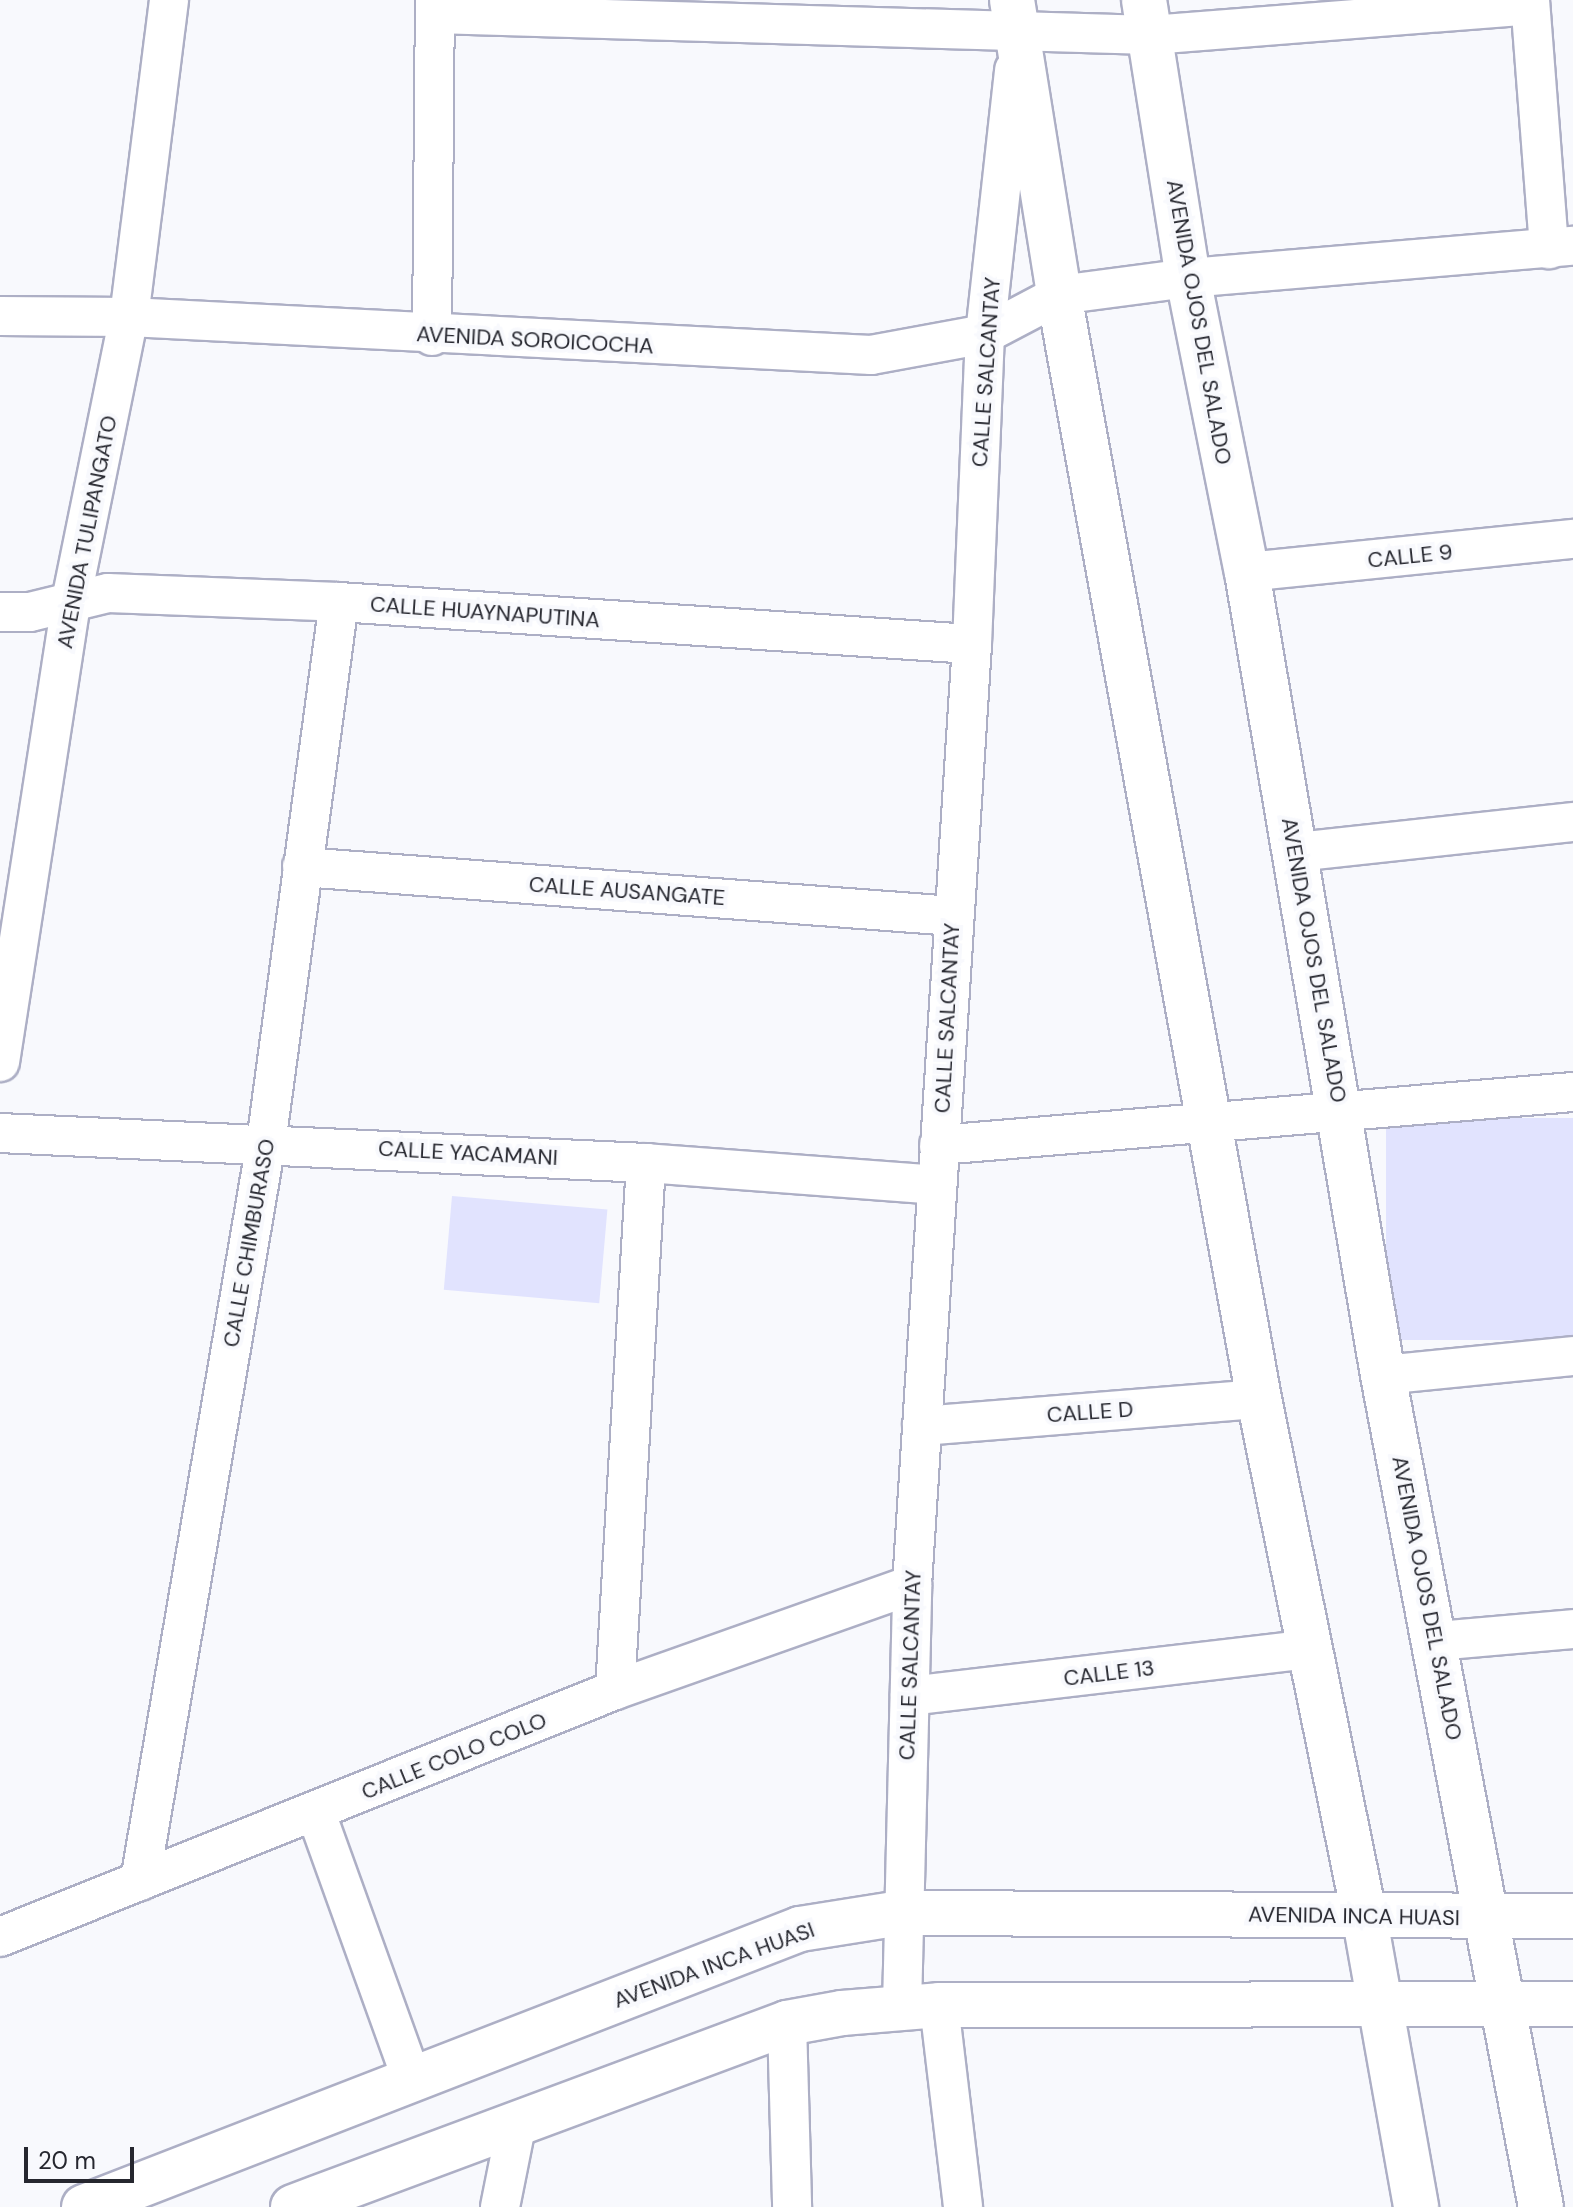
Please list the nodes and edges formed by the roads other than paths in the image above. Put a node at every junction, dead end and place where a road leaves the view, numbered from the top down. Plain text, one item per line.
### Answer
1 (169, 0) edge
2 (1530, 2) edge
3 (435, 7) edge
4 (1015, 16) edge
5 (1147, 18) edge
6 (1561, 247) edge
7 (1188, 278) junction
8 (1059, 295) junction
9 (0, 316) edge
10 (129, 317) junction
11 (985, 334) junction
12 (432, 336) junction
13 (1573, 539) edge
14 (1247, 572) junction
15 (71, 601) junction
16 (339, 602) junction
17 (0, 612) edge
18 (972, 644) junction
19 (1573, 822) edge
20 (1296, 852) junction
21 (302, 867) junction
22 (14, 886) edge
23 (953, 916) junction
24 (0, 1062) edge
25 (1573, 1092) edge
26 (1340, 1110) junction
27 (1212, 1121) junction
28 (0, 1133) edge
29 (266, 1143) junction
30 (939, 1145) junction
31 (646, 1163) junction
32 (936, 1185) junction
33 (1573, 1356) edge
34 (1383, 1375) junction
35 (1259, 1399) junction
36 (922, 1426) junction
37 (912, 1585) junction
38 (1573, 1629) edge
39 (1437, 1641) junction
40 (1308, 1649) junction
41 (615, 1690) junction
42 (910, 1696) junction
43 (316, 1813) junction
44 (140, 1881) junction
45 (901, 1913) junction
46 (1364, 1914) junction
47 (1573, 1916) edge
48 (1488, 1919) junction
49 (0, 1937) edge
50 (1573, 2004) edge
51 (1502, 2005) junction
52 (921, 2006) junction
53 (1380, 2007) junction
54 (787, 2023) junction
55 (412, 2080) junction
56 (517, 2122) junction
57 (84, 2207) edge
58 (293, 2207) edge
59 (500, 2207) edge
60 (792, 2207) edge
61 (963, 2207) edge
62 (1416, 2207) edge
63 (1541, 2207) edge

1 - 10 street, AVENIDA TULIPANGATO
2 - 5 street
2 - 6 street
3 - 4 street
3 - 12 street
4 - 5 street
4 - 8 street
4 - 11 street, CALLE SALCANTAY
5 - 7 street, AVENIDA OJOS DEL SALADO
6 - 7 street
7 - 8 street
7 - 14 street, AVENIDA OJOS DEL SALADO
8 - 11 street, AVENIDA SOROICOCHA
8 - 27 street
9 - 10 street, AVENIDA SOROICOCHA
10 - 12 street, AVENIDA SOROICOCHA
10 - 15 street, AVENIDA TULIPANGATO
11 - 12 street, AVENIDA SOROICOCHA
11 - 18 street, CALLE SALCANTAY
13 - 14 street, CALLE 9
14 - 20 street, AVENIDA OJOS DEL SALADO
15 - 16 street, CALLE HUAYNAPUTINA
15 - 17 street, CALLE HUAYNAPUTINA
15 - 22 street, AVENIDA TULIPANGATO
16 - 18 street, CALLE HUAYNAPUTINA
16 - 21 street, CALLE CHIMBURASO
18 - 23 street, CALLE SALCANTAY
19 - 20 street
20 - 26 street, AVENIDA OJOS DEL SALADO
21 - 23 street, CALLE AUSANGATE
21 - 29 street, CALLE CHIMBURASO
22 - 24 street, AVENIDA TULIPANGATO
23 - 30 street, CALLE SALCANTAY
25 - 26 street
26 - 27 street
26 - 34 street, AVENIDA OJOS DEL SALADO
27 - 30 street
27 - 35 street
28 - 29 street, CALLE YACAMANI
29 - 31 street, CALLE YACAMANI
29 - 44 street, CALLE CHIMBURASO
30 - 32 street, CALLE SALCANTAY
31 - 32 street, CALLE YACAMANI
31 - 41 street
32 - 36 street, CALLE SALCANTAY
33 - 34 street
34 - 39 street, AVENIDA OJOS DEL SALADO
35 - 36 street, CALLE D
35 - 40 street
36 - 37 street, CALLE SALCANTAY
37 - 41 street, CALLE COLO COLO
37 - 42 street, CALLE SALCANTAY
38 - 39 street
39 - 48 street, AVENIDA OJOS DEL SALADO
40 - 42 street, CALLE 13
40 - 46 street
41 - 43 street, CALLE COLO COLO
42 - 45 street, CALLE SALCANTAY
43 - 44 street, CALLE COLO COLO
43 - 55 street
44 - 49 street, CALLE COLO COLO
45 - 46 street, AVENIDA INCA HUASI
45 - 52 street, CALLE SALCANTAY
45 - 55 street, AVENIDA INCA HUASI
46 - 48 street, AVENIDA INCA HUASI
46 - 53 street
47 - 48 street, AVENIDA INCA HUASI
48 - 51 street, AVENIDA OJOS DEL SALADO
50 - 51 street
51 - 53 street
51 - 63 street, AVENIDA OJOS DEL SALADO
52 - 53 street
52 - 54 street
52 - 61 street, CALLE SALCANTAY
53 - 62 street
54 - 56 street
54 - 60 street
55 - 57 street, AVENIDA INCA HUASI
56 - 58 street
56 - 59 street

